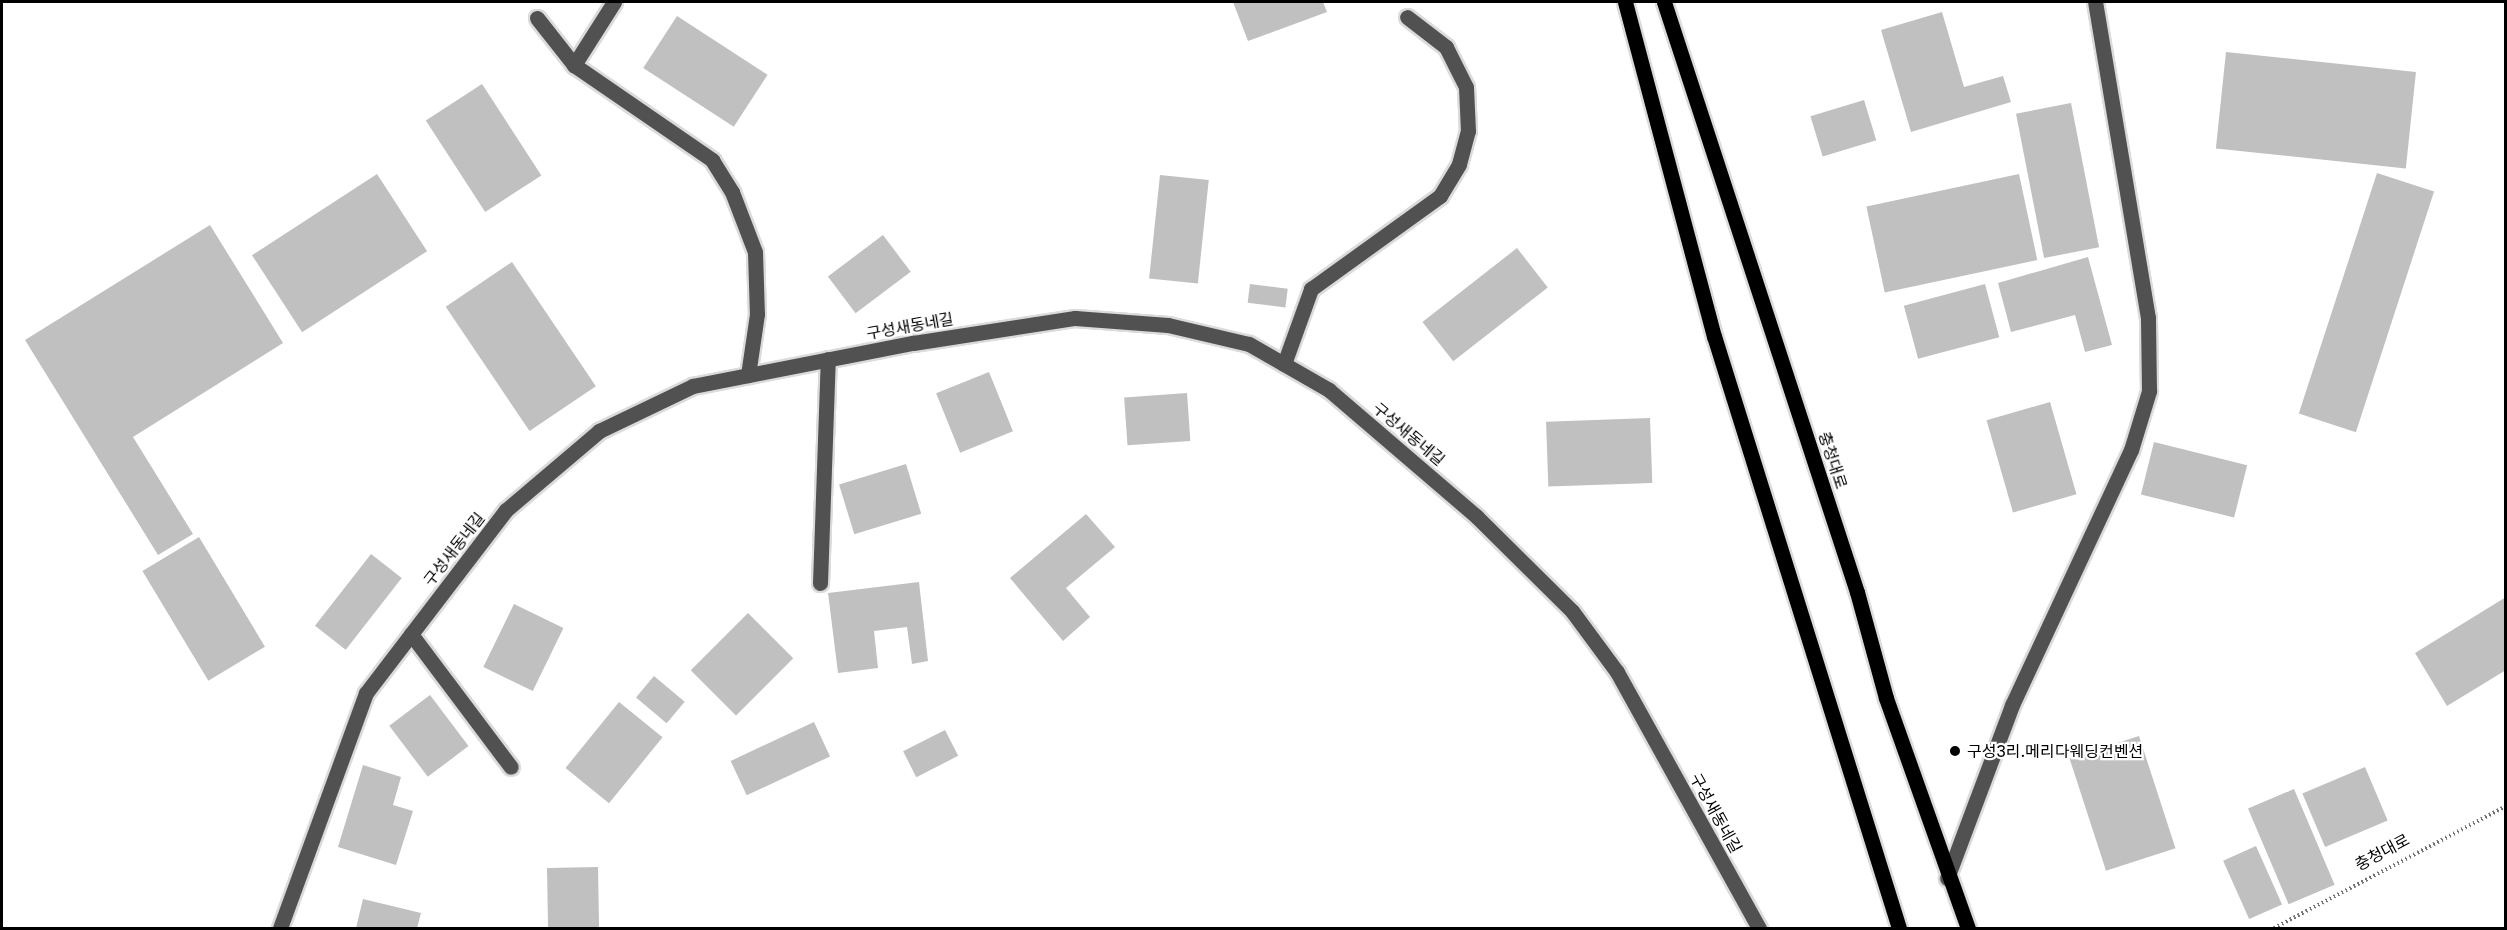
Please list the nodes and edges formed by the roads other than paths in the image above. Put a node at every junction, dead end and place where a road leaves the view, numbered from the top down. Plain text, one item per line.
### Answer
1 (614, 2) edge
2 (1625, 2) edge
3 (1664, 2) edge
4 (2095, 2) edge
5 (1407, 17) dead end
6 (537, 18) dead end
7 (574, 65) junction
8 (828, 359) junction
9 (1284, 364) junction
10 (748, 375) junction
11 (820, 583) dead end
12 (411, 634) junction
13 (511, 767) dead end
14 (1947, 878) junction
15 (280, 928) edge
16 (1760, 928) edge
17 (1899, 928) edge
18 (1968, 928) edge

1 - 7 street
2 - 17 main road
3 - 14 main road, 충청대로
4 - 14 street
5 - 9 street
6 - 7 street
7 - 10 street
8 - 9 street, 구성새동네길
8 - 10 street, 구성새동네길
8 - 11 street
9 - 16 street, 구성새동네길
10 - 12 street, 구성새동네길
12 - 13 street
12 - 15 street, 구성새동네길
14 - 18 main road, 충청대로

